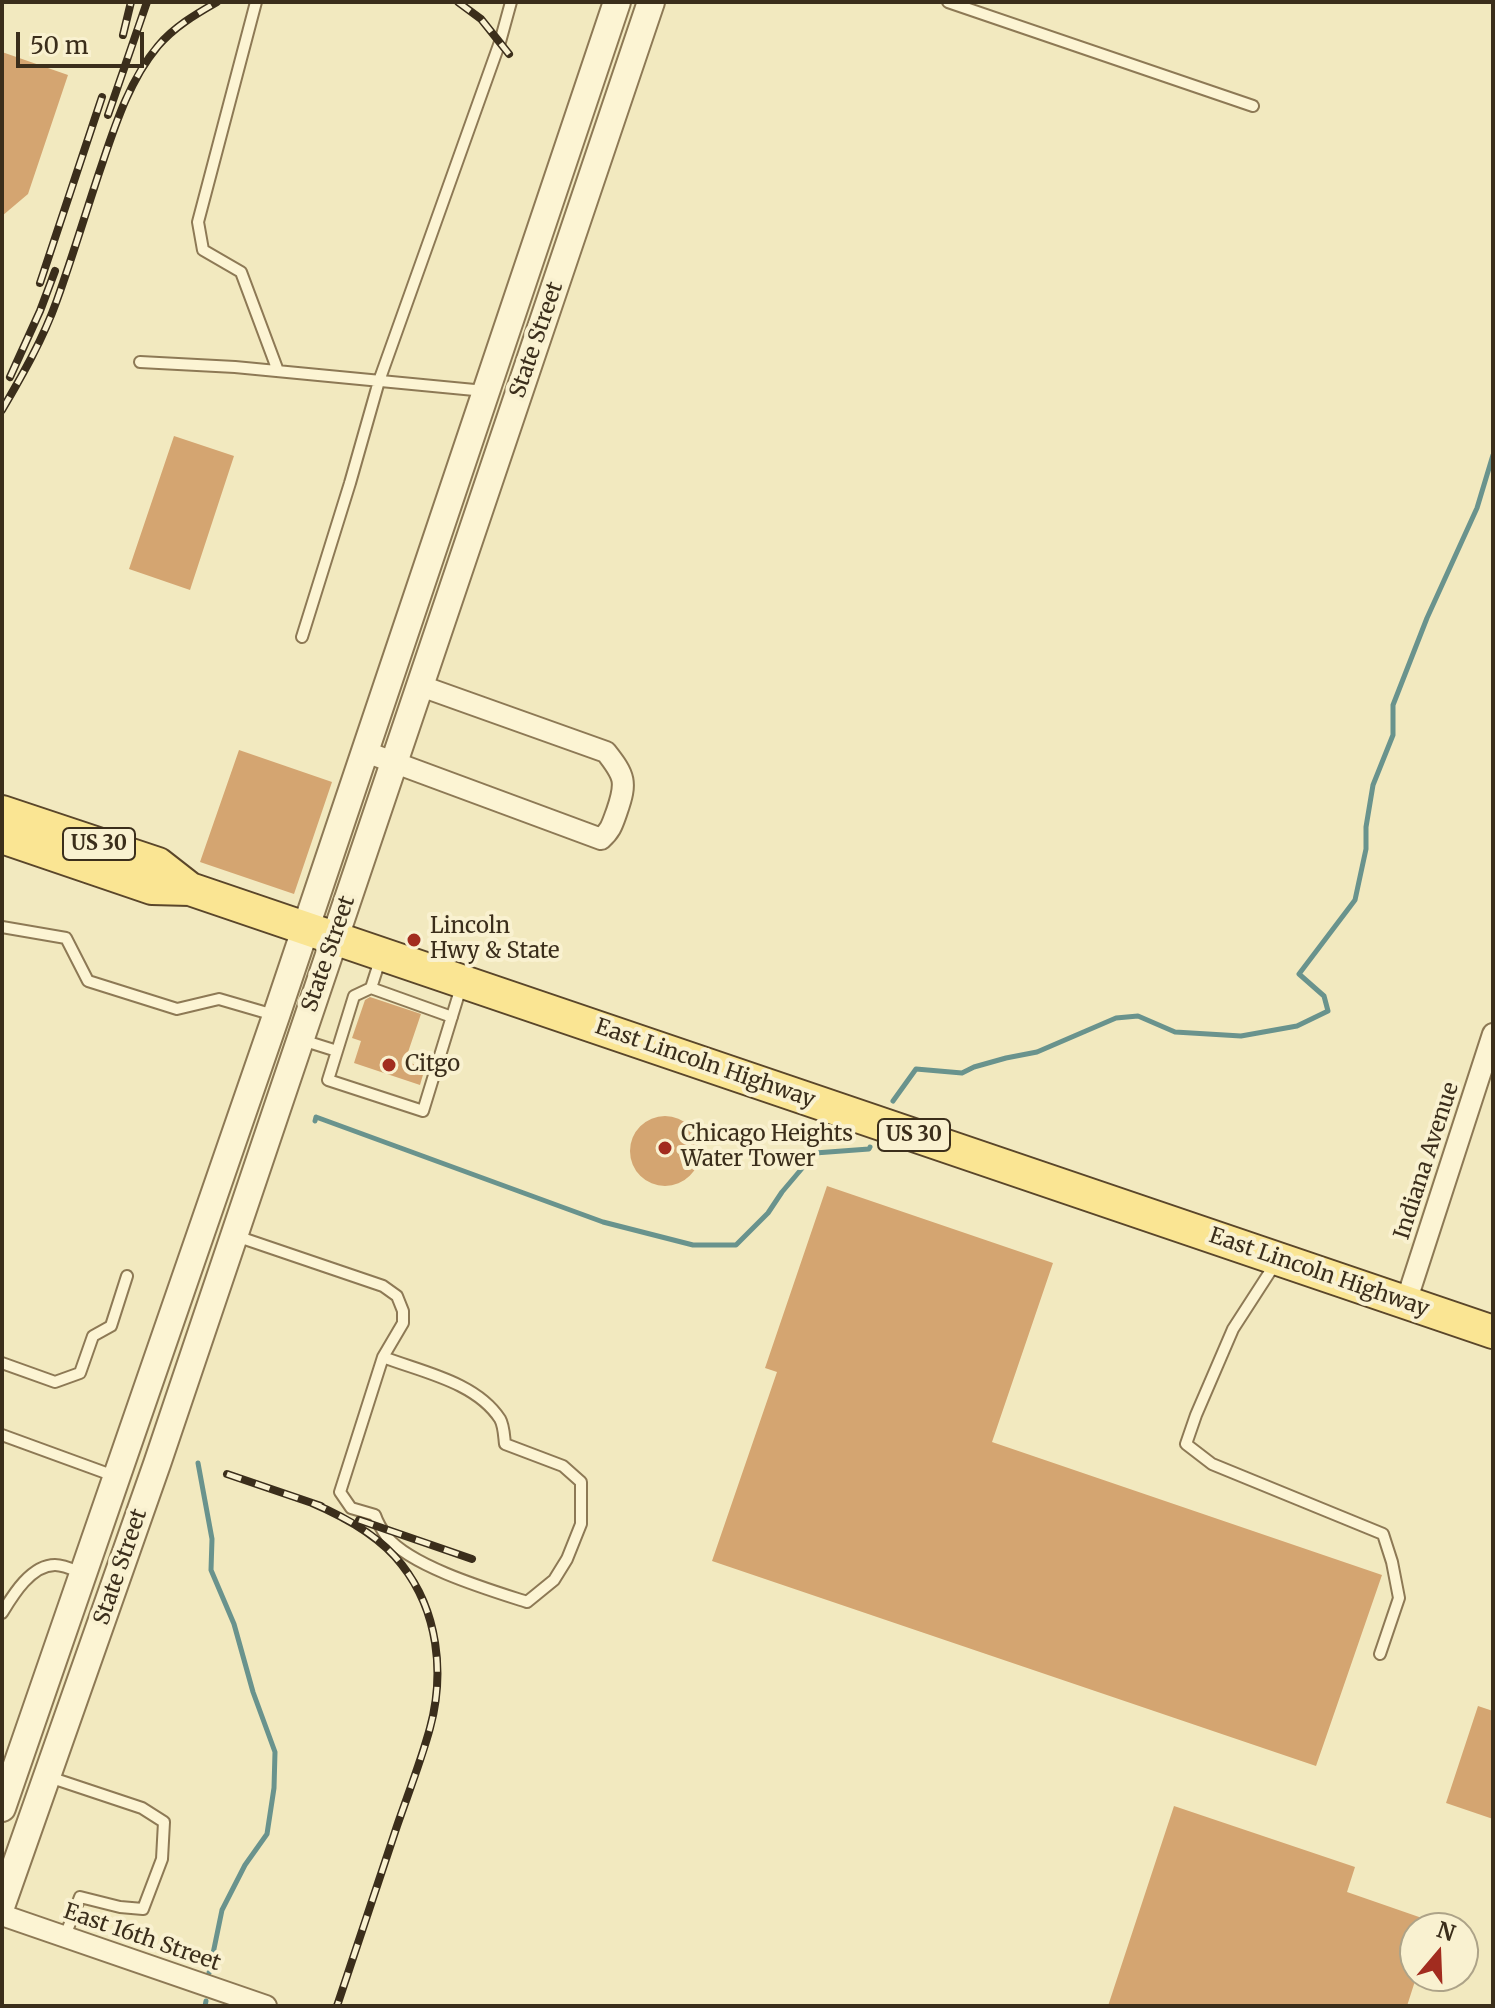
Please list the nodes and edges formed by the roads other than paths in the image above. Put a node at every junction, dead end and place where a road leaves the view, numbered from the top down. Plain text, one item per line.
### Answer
1 (256, 2) edge
2 (511, 2) edge
3 (617, 2) edge
4 (651, 2) edge
5 (948, 2) edge
6 (960, 4) edge
7 (1253, 106) dead end
8 (140, 362) dead end
9 (278, 371) junction
10 (379, 381) junction
11 (487, 391) junction
12 (302, 637) dead end
13 (421, 686) junction
14 (366, 752) junction
15 (395, 763) junction
16 (2, 812) edge
17 (2, 837) edge
18 (190, 889) junction
19 (2, 927) edge
20 (320, 934) junction
21 (381, 955) junction
22 (462, 982) junction
23 (371, 988) junction
24 (276, 1016) junction
25 (452, 1017) junction
26 (1493, 1034) edge
27 (300, 1039) junction
28 (337, 1051) junction
29 (234, 1235) junction
30 (1278, 1259) junction
31 (127, 1276) dead end
32 (1406, 1302) junction
33 (1493, 1332) edge
34 (383, 1357) junction
35 (2, 1363) edge
36 (2, 1435) edge
37 (117, 1477) junction
38 (83, 1573) junction
39 (2, 1613) edge
40 (1380, 1654) dead end
41 (47, 1776) junction
42 (2, 1808) edge
43 (2, 1904) edge
44 (2, 1915) edge
45 (65, 1936) junction
46 (266, 2006) edge

1 - 9 lane
2 - 10 lane
3 - 11 street, State Street
4 - 13 street, State Street
5 - 6 lane
6 - 7 lane
8 - 9 lane
9 - 10 lane
10 - 11 lane
10 - 12 lane
11 - 14 street, State Street
13 - 15 street, State Street
13 - 15 street
14 - 15 street
14 - 20 street, State Street
15 - 20 street, State Street
16 - 18 main road, East Lincoln Highway / US 30
17 - 18 main road, East Lincoln Highway / US 30
18 - 20 main road, East Lincoln Highway / US 30
19 - 24 lane
20 - 21 main road, East Lincoln Highway / US 30
20 - 24 street, State Street
20 - 27 street, State Street
21 - 22 main road, East Lincoln Highway / US 30
21 - 23 lane
22 - 25 lane
22 - 30 main road, East Lincoln Highway / US 30
23 - 25 lane
23 - 28 lane
24 - 37 street, State Street
25 - 28 lane
26 - 32 street, Indiana Avenue
27 - 28 lane
27 - 29 street, State Street
29 - 34 lane
29 - 41 street, State Street
30 - 32 main road, East Lincoln Highway / US 30
30 - 40 lane
31 - 35 lane
32 - 33 main road, East Lincoln Highway / US 30
34 - 34 lane
36 - 37 lane
37 - 38 street, State Street
38 - 39 lane
38 - 42 street, State Street
41 - 43 street, State Street
41 - 45 lane
44 - 45 street, East 16th Street
45 - 46 street, East 16th Street

